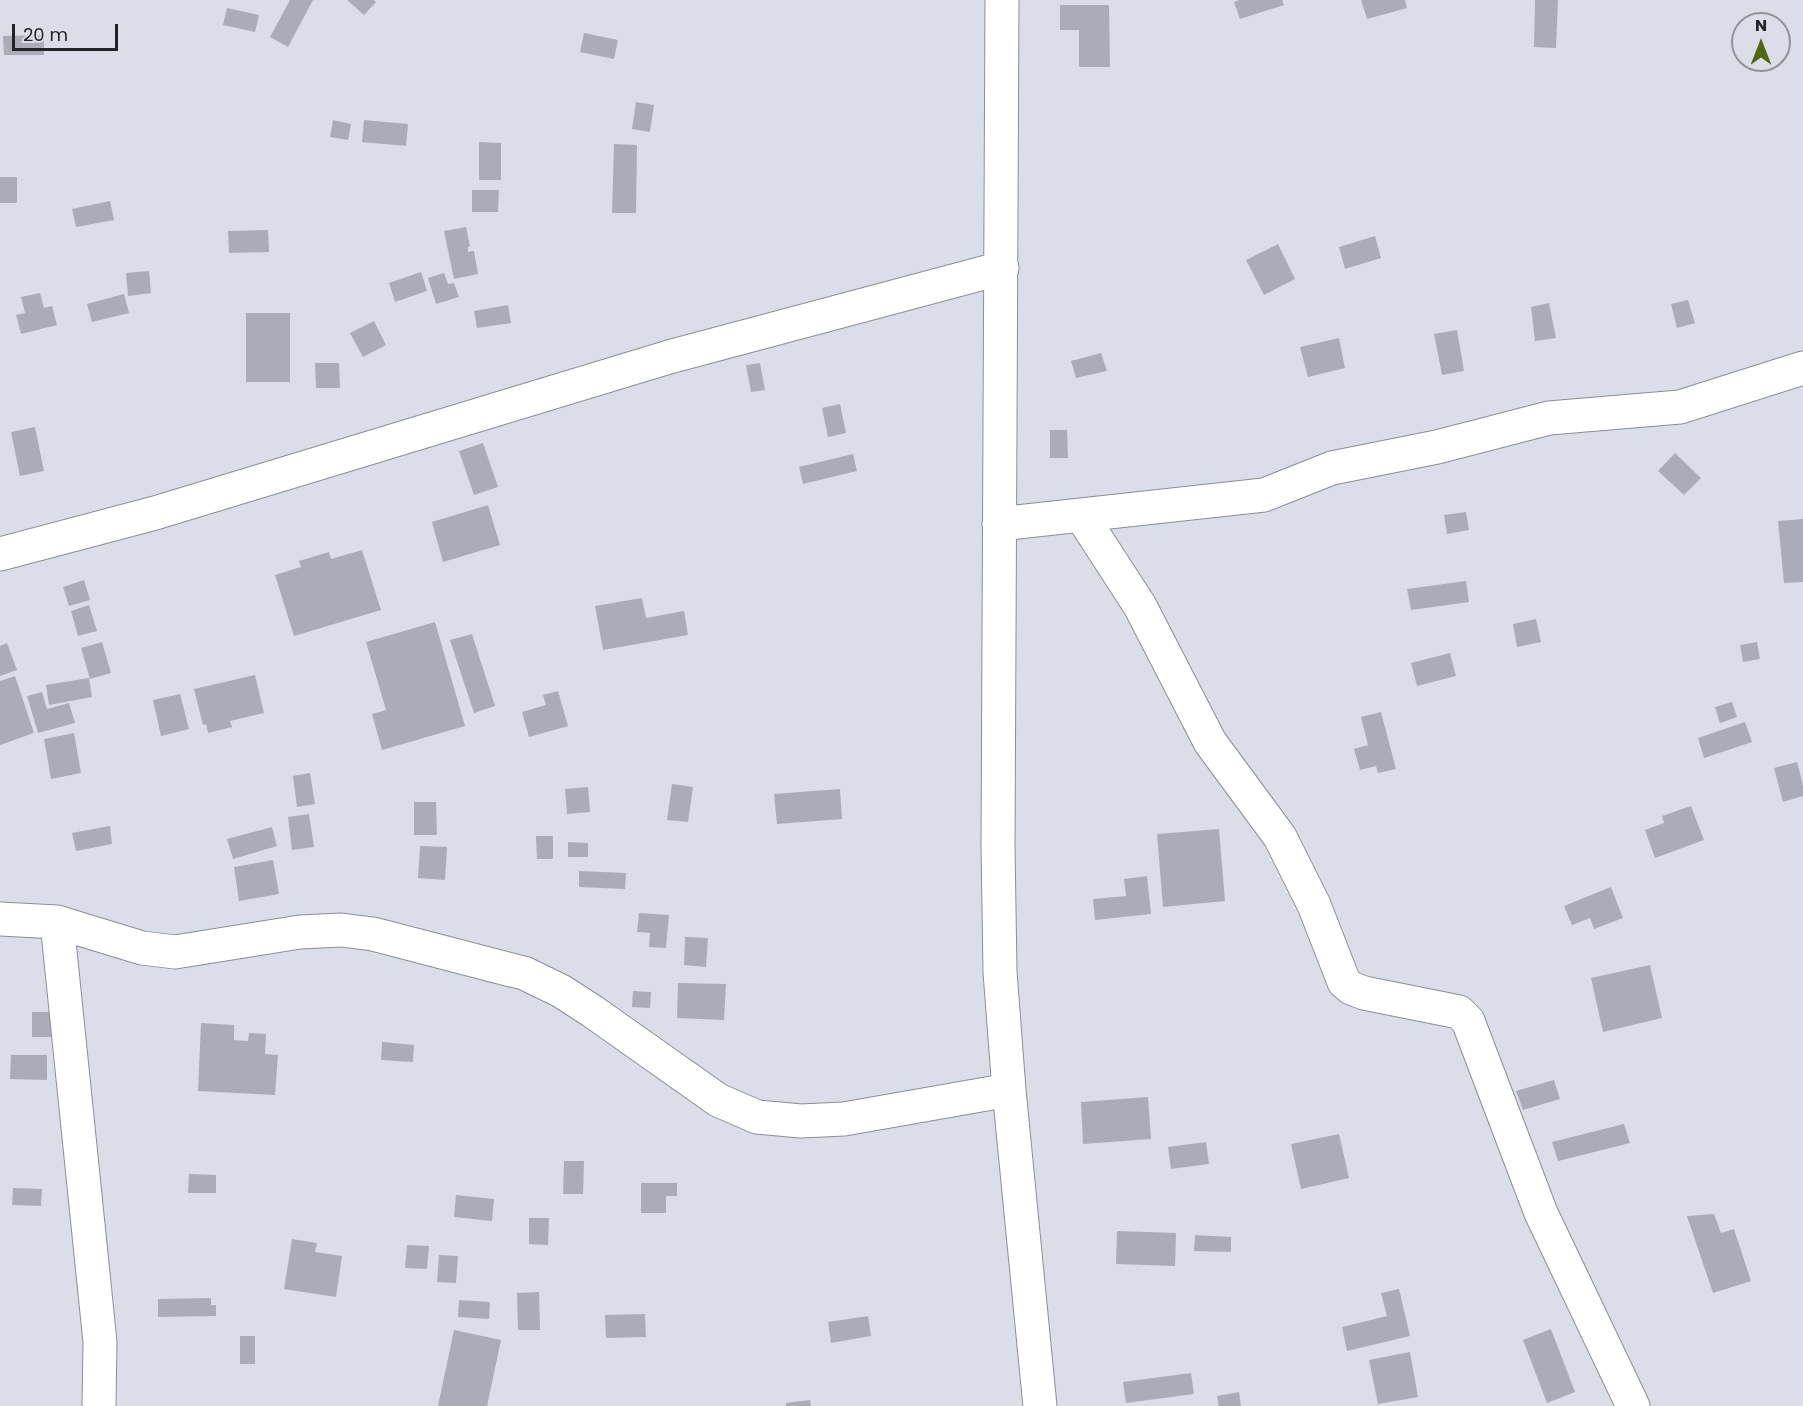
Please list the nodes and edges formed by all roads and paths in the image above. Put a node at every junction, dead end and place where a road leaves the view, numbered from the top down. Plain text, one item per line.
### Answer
1 (1002, 0) edge
2 (1002, 268) junction
3 (1803, 368) edge
4 (1080, 515) junction
5 (999, 524) junction
6 (0, 554) edge
7 (0, 919) edge
8 (57, 922) junction
9 (1009, 1090) junction
10 (99, 1406) edge
11 (1040, 1406) edge
12 (1633, 1406) edge

1 - 2 street
2 - 5 street
2 - 6 street
3 - 4 street
4 - 5 street
4 - 12 street
5 - 9 street
7 - 8 street
8 - 9 street
8 - 10 street
9 - 11 street

